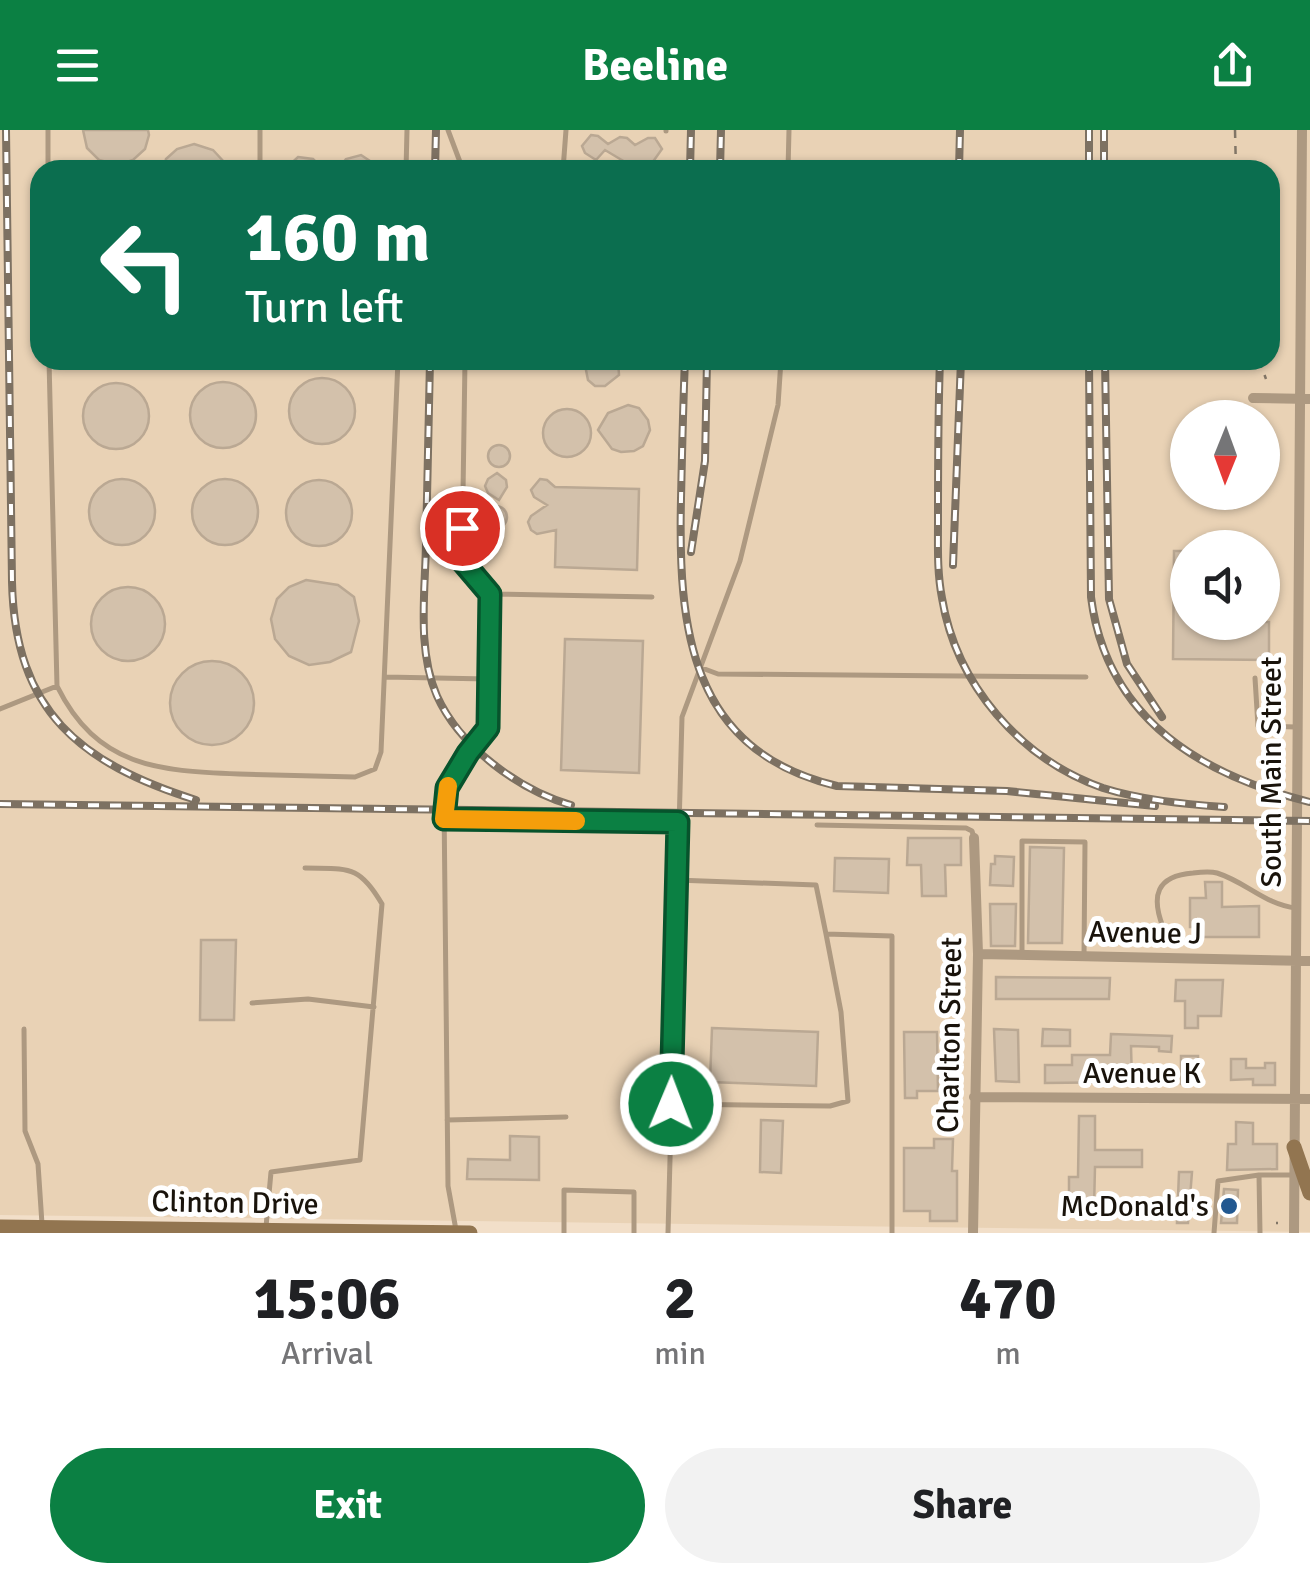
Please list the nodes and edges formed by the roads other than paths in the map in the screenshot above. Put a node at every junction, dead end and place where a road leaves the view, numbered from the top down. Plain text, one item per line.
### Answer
1 (48, 130) edge
2 (260, 130) edge
3 (407, 130) edge
4 (448, 130) edge
5 (566, 130) edge
6 (789, 130) edge
7 (1302, 130) edge
8 (48, 160) edge
9 (260, 160) edge
10 (406, 160) edge
11 (459, 160) edge
12 (564, 160) edge
13 (788, 160) edge
14 (1304, 355) edge
15 (49, 370) edge
16 (398, 370) edge
17 (465, 370) edge
18 (780, 370) edge
19 (1253, 398) dead end
20 (1304, 399) edge
21 (1296, 540) junction
22 (1310, 540) edge
23 (490, 594) junction
24 (652, 597) dead end
25 (702, 668) junction
26 (384, 676) junction
27 (1086, 677) dead end
28 (1255, 678) dead end
29 (488, 680) junction
30 (57, 686) junction
31 (0, 709) edge
32 (1296, 727) junction
33 (444, 819) junction
34 (678, 822) junction
35 (817, 826) dead end
36 (974, 838) joint
37 (305, 868) dead end
38 (676, 880) junction
39 (1296, 908) junction
40 (1310, 924) edge
41 (1163, 927) dead end
42 (1296, 927) junction
43 (826, 934) junction
44 (978, 954) junction
45 (1022, 955) junction
46 (1084, 956) junction
47 (1296, 961) junction
48 (1310, 961) edge
49 (252, 1002) dead end
50 (374, 1007) junction
51 (24, 1029) dead end
52 (974, 1097) junction
53 (1295, 1099) junction
54 (1310, 1099) edge
55 (671, 1104) junction
56 (566, 1117) dead end
57 (447, 1120) junction
58 (1294, 1148) junction
59 (1259, 1175) junction
60 (1294, 1175) junction
61 (1310, 1193) edge
62 (0, 1227) edge
63 (42, 1230) edge
64 (266, 1232) edge
65 (349, 1232) edge
66 (457, 1233) edge
67 (470, 1233) edge
68 (564, 1233) edge
69 (634, 1233) edge
70 (668, 1233) edge
71 (892, 1233) edge
72 (973, 1233) edge
73 (1214, 1233) edge
74 (1260, 1233) edge
75 (1294, 1233) edge

1 - 8 lane
2 - 9 lane
3 - 10 lane
4 - 11 lane
5 - 12 lane
6 - 13 lane
7 - 14 street, South Main Street
14 - 20 street, South Main Street
15 - 30 lane
16 - 26 lane
17 - 23 lane
18 - 25 lane
19 - 20 street
20 - 21 street, South Main Street
21 - 22 street
21 - 32 street, South Main Street
23 - 24 lane
23 - 29 lane
25 - 27 lane
25 - 34 lane
26 - 29 lane
26 - 30 lane
28 - 32 lane
29 - 33 lane
30 - 31 lane
32 - 39 street, South Main Street
33 - 34 lane
33 - 57 lane
34 - 38 lane
35 - 36 lane
36 - 44 street, Charlton Street
37 - 50 lane
38 - 43 lane
38 - 55 lane
39 - 41 lane
39 - 42 street, South Main Street
40 - 42 lane
42 - 47 street, South Main Street
43 - 55 lane
43 - 71 lane
44 - 45 street, Avenue J
44 - 52 street, Charlton Street
45 - 46 street, Avenue J
45 - 46 lane
46 - 47 street, Avenue J
47 - 48 street, Avenue J
47 - 53 street, South Main Street
49 - 50 lane
50 - 64 lane
51 - 63 lane
52 - 53 street, Avenue K
52 - 72 street, Charlton Street
53 - 54 street, Avenue K
53 - 58 street, South Main Street
55 - 70 lane
56 - 57 lane
57 - 66 lane
58 - 60 street, South Main Street
58 - 61 main road
59 - 60 lane
59 - 73 lane
59 - 74 lane
60 - 75 street, South Main Street
62 - 63 main road, Clinton Drive
63 - 64 main road, Clinton Drive
64 - 65 main road, Clinton Drive
65 - 66 main road, Clinton Drive
66 - 67 main road, Clinton Drive
68 - 69 lane

